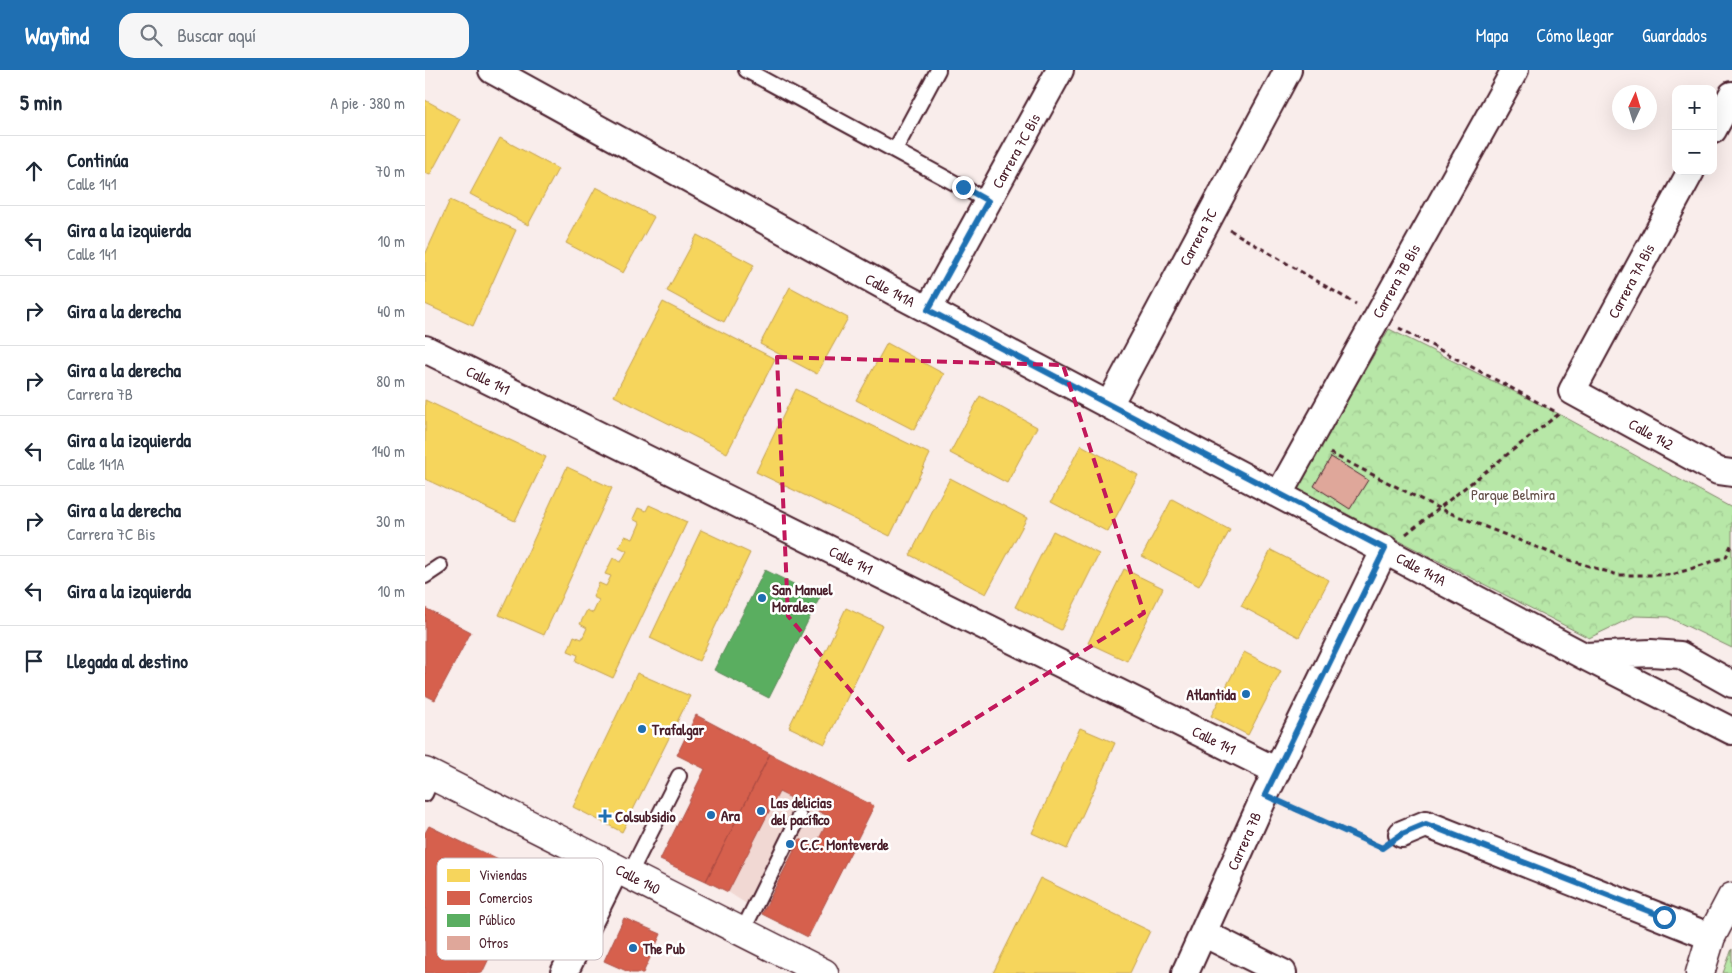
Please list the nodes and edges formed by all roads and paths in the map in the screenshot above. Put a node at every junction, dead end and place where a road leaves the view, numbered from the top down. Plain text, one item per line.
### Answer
1 (491, 70) edge
2 (746, 70) edge
3 (938, 70) edge
4 (1060, 70) edge
5 (1287, 70) edge
6 (1515, 70) edge
7 (1732, 95) edge
8 (1717, 123) edge
9 (895, 150) junction
10 (1689, 175) edge
11 (988, 201) junction
12 (928, 310) junction
13 (425, 348) edge
14 (1572, 391) joint
15 (1109, 405) junction
16 (1559, 414) dead end
17 (1308, 442) junction
18 (1732, 473) edge
19 (1279, 494) junction
20 (1441, 509) junction
21 (1732, 543) edge
22 (1385, 549) junction
23 (440, 566) dead end
24 (425, 576) edge
25 (1584, 656) junction
26 (1732, 684) edge
27 (1732, 731) edge
28 (1277, 771) junction
29 (679, 776) dead end
30 (428, 781) edge
31 (1265, 795) junction
32 (799, 817) dead end
33 (1402, 834) joint
34 (593, 858) edge
35 (603, 863) edge
36 (623, 872) junction
37 (1732, 897) edge
38 (603, 907) edge
39 (742, 932) junction
40 (1203, 933) junction
41 (1711, 937) junction
42 (572, 960) edge
43 (820, 972) edge
44 (565, 973) edge
45 (1185, 973) edge
46 (1283, 973) edge
47 (1700, 973) edge

1 - 12 street, Calle 141A
2 - 9 lane
3 - 9 lane
4 - 11 street, Carrera 7C Bis
5 - 15 street, Carrera 7C
6 - 17 street, Carrera 7B Bis
7 - 8 street
9 - 11 lane
10 - 14 street, Carrera 7A Bis
11 - 12 street, Carrera 7C Bis
12 - 15 street, Calle 141A
13 - 28 street, Calle 141
14 - 18 street, Calle 142
15 - 19 street, Calle 141A
16 - 20 path
17 - 19 street, Carrera 7B Bis
17 - 20 path
19 - 22 street, Calle 141A
20 - 21 path
20 - 22 path
22 - 25 street, Calle 141A
22 - 28 street, Carrera 7B
23 - 24 lane
25 - 26 street
25 - 27 street, Calle 141A
28 - 31 street, Carrera 7B
29 - 36 lane
30 - 34 street, Calle 140
31 - 33 path
31 - 40 street, Carrera 7B
32 - 39 lane
33 - 41 street
35 - 36 street, Calle 140
36 - 38 street
36 - 39 street, Calle 140
37 - 41 street
39 - 43 street, Calle 140
40 - 45 street, Carrera 7B
40 - 46 street
41 - 47 street
42 - 44 street

